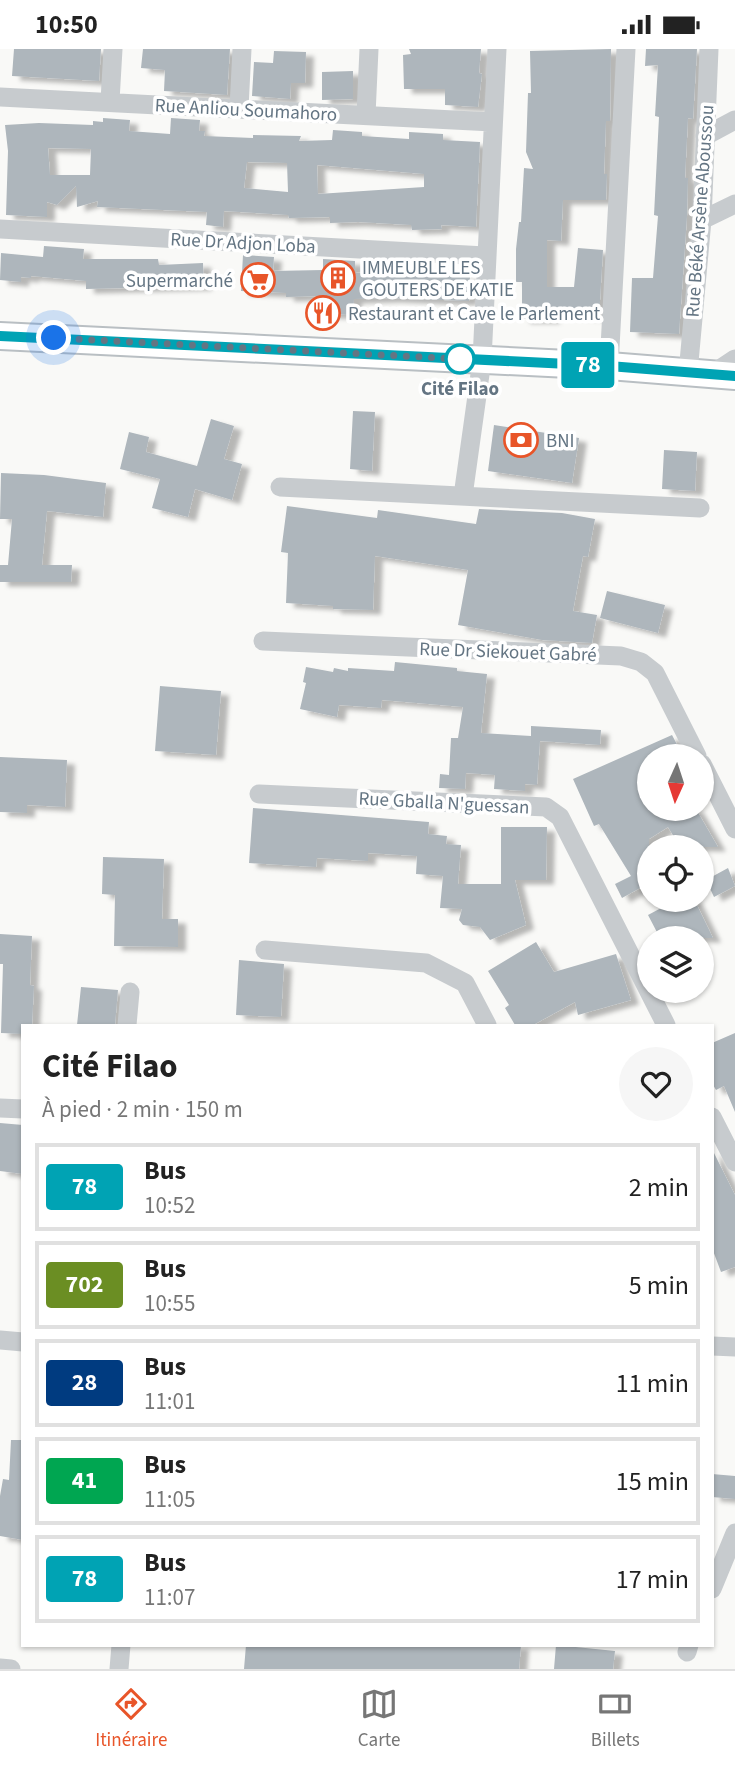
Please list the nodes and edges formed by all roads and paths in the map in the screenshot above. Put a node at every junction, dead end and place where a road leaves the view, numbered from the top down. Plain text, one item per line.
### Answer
1 (113, 49) edge
2 (242, 49) edge
3 (369, 49) edge
4 (497, 49) edge
5 (626, 49) edge
6 (709, 49) edge
7 (0, 97) edge
8 (110, 101) junction
9 (239, 108) junction
10 (366, 115) junction
11 (735, 120) edge
12 (493, 122) junction
13 (705, 136) junction
14 (735, 204) edge
15 (702, 220) junction
16 (0, 229) edge
17 (485, 255) junction
18 (0, 336) edge
19 (735, 359) edge
20 (482, 360) junction
21 (609, 366) junction
22 (711, 375) edge
23 (280, 487) dead end
24 (463, 496) junction
25 (700, 508) dead end
26 (263, 641) dead end
27 (691, 744) edge
28 (714, 788) edge
29 (259, 794) dead end
30 (735, 829) edge
31 (265, 950) dead end
32 (130, 992) dead end
33 (128, 1024) edge
34 (486, 1024) edge
35 (665, 1024) edge
36 (0, 1108) edge
37 (21, 1109) edge
38 (714, 1121) edge
39 (735, 1162) edge
40 (0, 1341) edge
41 (21, 1342) edge
42 (714, 1346) edge
43 (735, 1347) edge
44 (735, 1533) edge
45 (714, 1584) edge
46 (121, 1647) edge
47 (0, 1668) edge
48 (12, 1669) edge
49 (119, 1669) edge

1 - 8 street
2 - 9 street
3 - 10 street
4 - 12 street
5 - 21 street
6 - 13 street, Rue Béké Arsène Aboussou
7 - 8 street, Rue Anliou Soumahoro
8 - 9 street, Rue Anliou Soumahoro
9 - 10 street, Rue Anliou Soumahoro
10 - 12 street, Rue Anliou Soumahoro
11 - 13 street
12 - 17 street
13 - 15 street, Rue Béké Arsène Aboussou
14 - 15 street
15 - 22 street, Rue Béké Arsène Aboussou
16 - 17 street, Rue Dr Adjon Loba
17 - 20 street
18 - 20 main road
19 - 22 street
20 - 21 main road
20 - 24 street
21 - 22 main road
23 - 24 street
24 - 25 street
26 - 27 street, Rue Dr Siekouet Gabré
28 - 30 street
29 - 35 street, Rue Gballa N'guessan
31 - 34 street
32 - 33 street
36 - 37 street
38 - 39 street
40 - 41 street
42 - 43 street
44 - 45 street
46 - 49 street
47 - 48 street

